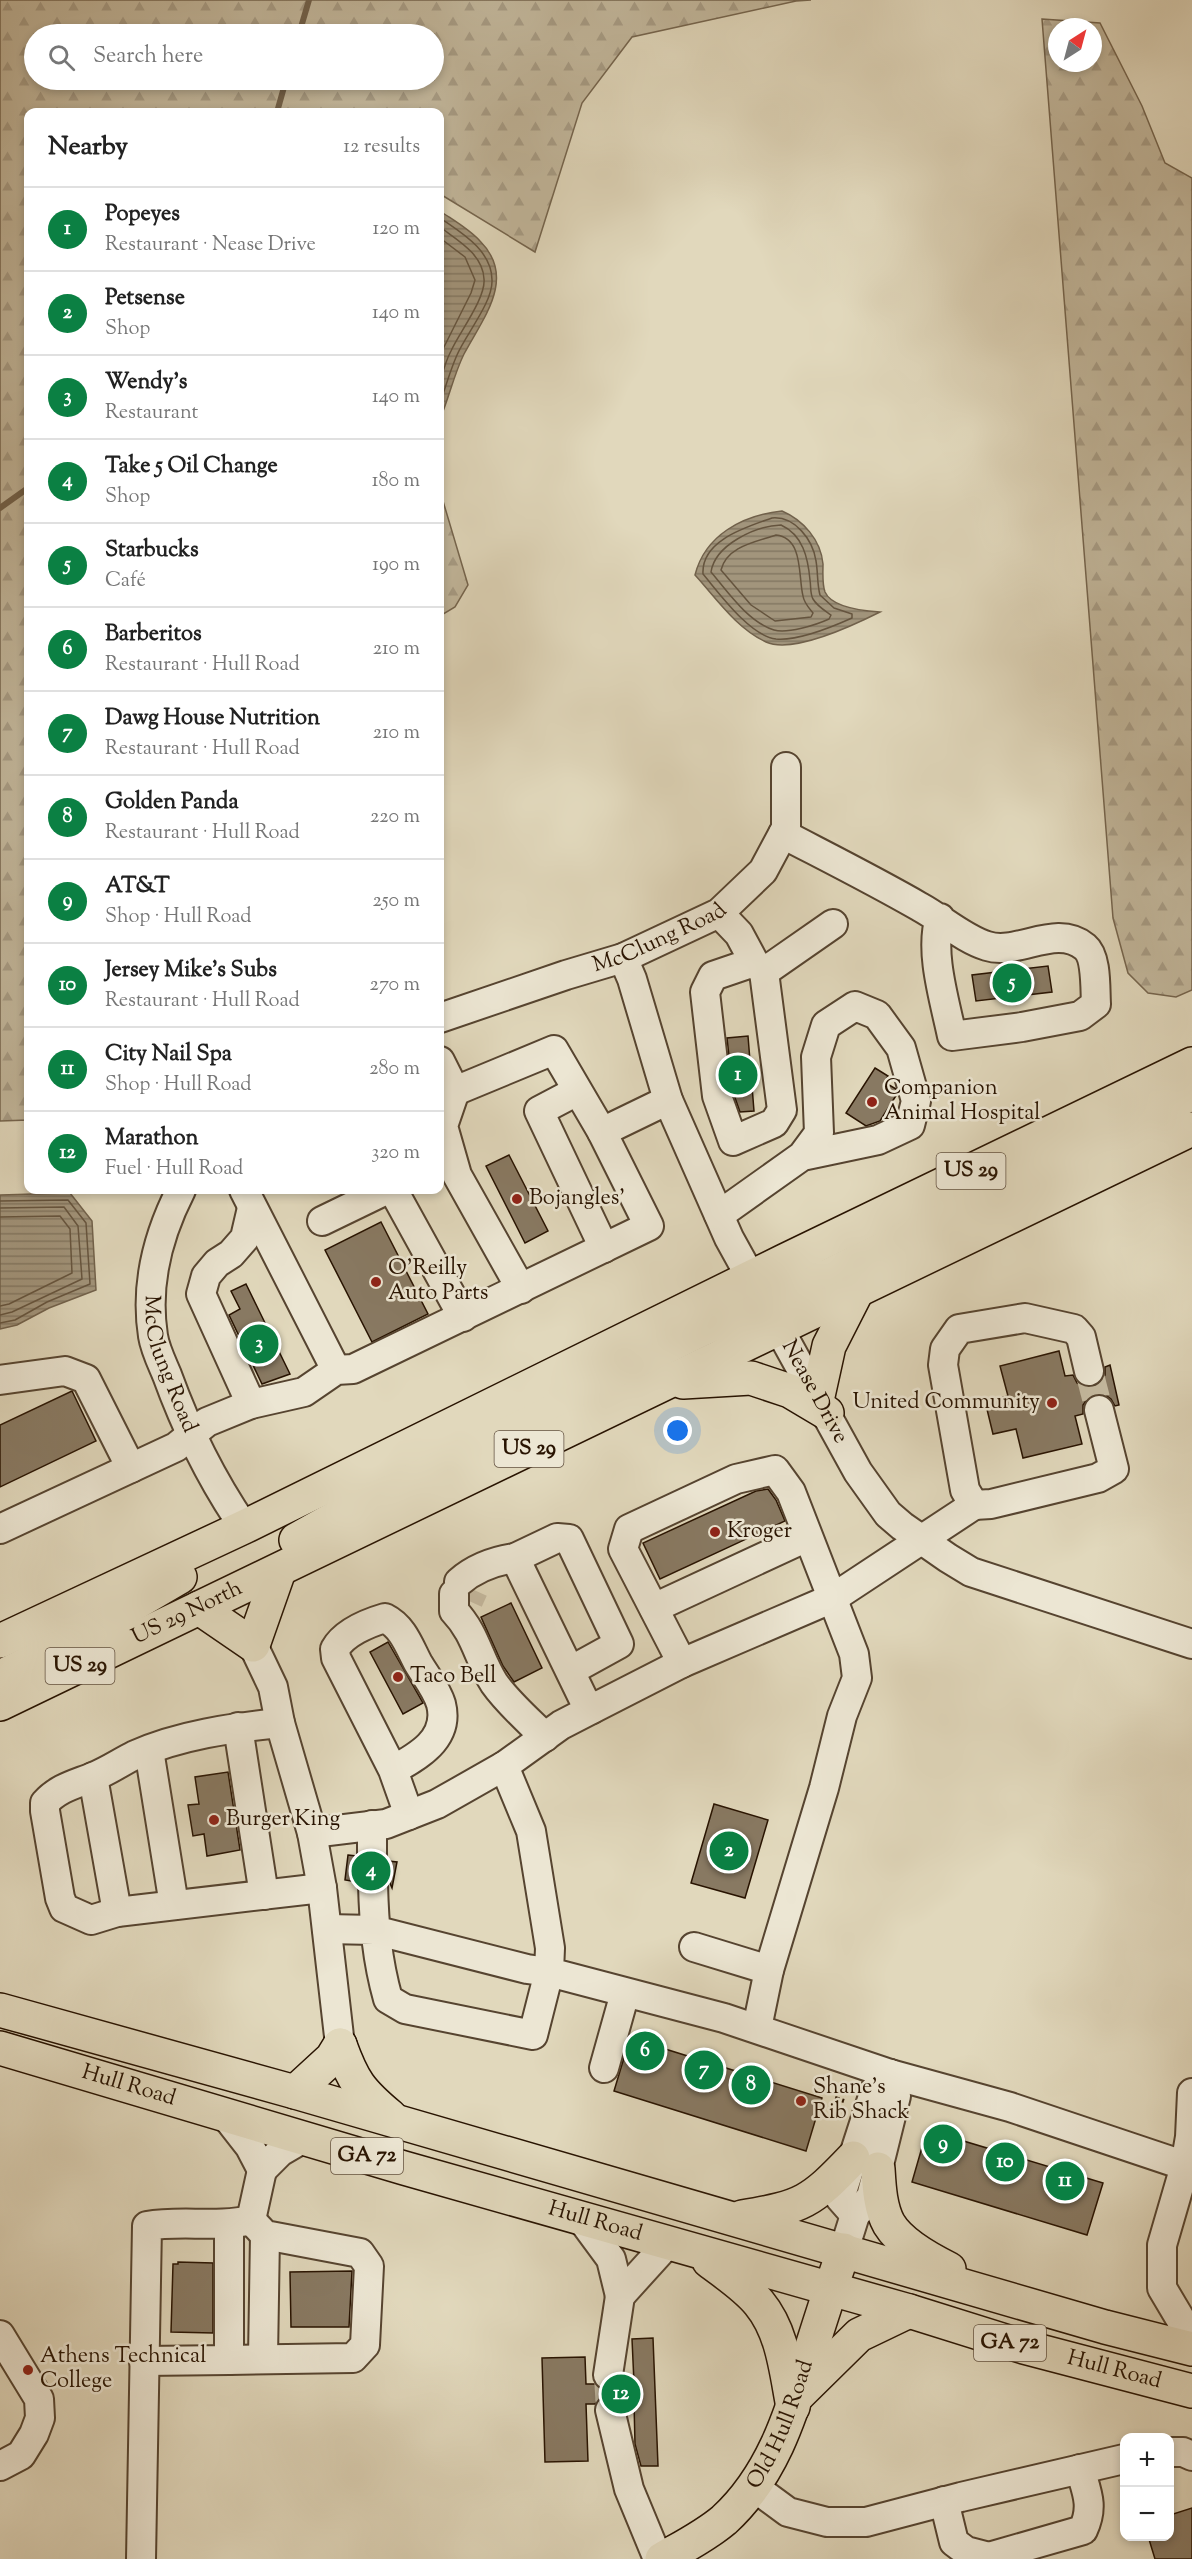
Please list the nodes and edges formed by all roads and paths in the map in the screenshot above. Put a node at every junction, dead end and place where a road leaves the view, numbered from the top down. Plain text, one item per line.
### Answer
1 (786, 767) dead end
2 (783, 834) junction
3 (719, 913) junction
4 (940, 918) junction
5 (833, 924) dead end
6 (623, 958) junction
7 (759, 967) junction
8 (444, 1017) edge
9 (1192, 1064) edge
10 (444, 1069) edge
11 (455, 1091) junction
12 (577, 1091) junction
13 (1192, 1093) edge
14 (668, 1100) junction
15 (444, 1123) edge
16 (444, 1129) edge
17 (1192, 1130) edge
18 (602, 1132) junction
19 (733, 1141) junction
20 (802, 1156) junction
21 (694, 1160) junction
22 (179, 1194) edge
23 (379, 1194) edge
24 (395, 1194) edge
25 (248, 1199) edge
26 (719, 1215) junction
27 (322, 1221) dead end
28 (604, 1248) junction
29 (231, 1254) junction
30 (282, 1261) junction
31 (521, 1289) junction
32 (857, 1291) junction
33 (765, 1302) junction
34 (464, 1317) junction
35 (336, 1370) junction
36 (1089, 1371) tunnel mouth
37 (0, 1380) edge
38 (663, 1384) junction
39 (251, 1404) junction
40 (822, 1405) junction
41 (1099, 1410) tunnel mouth
42 (192, 1435) junction
43 (131, 1468) junction
44 (974, 1505) junction
45 (244, 1527) junction
46 (0, 1529) edge
47 (807, 1537) junction
48 (922, 1540) junction
49 (515, 1558) junction
50 (279, 1570) junction
51 (833, 1598) junction
52 (213, 1602) junction
53 (654, 1608) junction
54 (9, 1634) edge
55 (253, 1644) junction
56 (1192, 1644) edge
57 (682, 1663) junction
58 (570, 1671) junction
59 (0, 1677) edge
60 (0, 1704) edge
61 (592, 1709) junction
62 (280, 1723) junction
63 (238, 1727) junction
64 (545, 1737) junction
65 (149, 1750) junction
66 (504, 1766) junction
67 (393, 1770) junction
68 (93, 1777) junction
69 (409, 1815) junction
70 (372, 1826) junction
71 (312, 1833) junction
72 (322, 1887) junction
73 (264, 1894) junction
74 (174, 1905) junction
75 (117, 1912) junction
76 (327, 1929) junction
77 (374, 1930) junction
78 (694, 1947) dead end
79 (769, 1970) junction
80 (549, 1972) junction
81 (625, 1993) junction
82 (0, 2010) edge
83 (757, 2028) junction
84 (340, 2045) junction
85 (0, 2048) edge
86 (604, 2068) dead end
87 (890, 2074) junction
88 (282, 2088) junction
89 (141, 2090) junction
90 (1192, 2093) edge
91 (835, 2098) dead end
92 (844, 2101) dead end
93 (225, 2115) junction
94 (396, 2121) junction
95 (304, 2138) junction
96 (866, 2163) junction
97 (1189, 2167) edge
98 (262, 2170) junction
99 (580, 2217) junction
100 (735, 2218) junction
101 (248, 2227) junction
102 (682, 2247) junction
103 (844, 2250) junction
104 (831, 2288) junction
105 (620, 2296) junction
106 (1001, 2296) junction
107 (909, 2311) junction
108 (1192, 2331) edge
109 (0, 2335) edge
110 (1192, 2349) edge
111 (263, 2358) junction
112 (230, 2360) junction
113 (144, 2361) junction
114 (608, 2375) tunnel mouth
115 (1192, 2391) edge
116 (795, 2402) junction
117 (610, 2410) tunnel mouth
118 (1174, 2452) edge
119 (1192, 2456) edge
120 (1120, 2460) edge
121 (0, 2466) edge
122 (1080, 2469) junction
123 (754, 2487) junction
124 (944, 2501) junction
125 (141, 2559) edge
126 (660, 2559) edge

1 - 2 street, McClung Road
2 - 3 street, McClung Road
2 - 4 street
3 - 6 street, McClung Road
3 - 7 street
4 - 4 street
5 - 7 street
6 - 8 street, McClung Road
6 - 14 street, Nease Drive
7 - 19 street
7 - 19 street
9 - 33 main road, US 29
10 - 11 street
11 - 12 street
11 - 15 street
12 - 18 street
12 - 28 street
13 - 33 main road
14 - 18 street
14 - 21 street, Nease Drive
16 - 31 street
17 - 32 main road, US 29
18 - 28 street
19 - 21 street
20 - 20 street
20 - 26 street
21 - 26 street, Nease Drive
22 - 42 street, McClung Road
23 - 27 street
24 - 34 street
25 - 29 street
25 - 30 street
26 - 33 street, Nease Drive
28 - 31 street
29 - 30 street
29 - 39 street
30 - 35 street
31 - 34 street
32 - 33 main road, US 29
32 - 40 main road
33 - 38 main road, US 29
33 - 40 street, Nease Drive
33 - 45 main road, US 29
33 - 52 main road
34 - 35 street
35 - 39 street
36 - 44 street
37 - 43 street
38 - 40 main road
38 - 50 main road, US 29
39 - 42 street
40 - 48 street, Nease Drive
41 - 44 street
42 - 43 street
42 - 45 street, McClung Road
43 - 46 street
44 - 48 street
45 - 54 main road, US 29
45 - 59 main road
47 - 51 street
47 - 53 street
47 - 53 street
48 - 51 street
48 - 56 street, Nease Drive
49 - 58 street
49 - 58 street
49 - 64 street
50 - 52 main road, US 29 North / US 29
50 - 55 main road
51 - 57 street
51 - 79 street
52 - 55 main road
52 - 60 main road, US 29 North / US 29
53 - 57 street
55 - 62 street
57 - 61 street
58 - 61 street
61 - 64 street
62 - 63 street
62 - 71 street
63 - 65 street
63 - 73 street
64 - 66 street
65 - 68 street
65 - 74 street
66 - 69 street
66 - 80 street
67 - 67 street
67 - 69 street
68 - 75 street
68 - 75 street
69 - 70 street
70 - 71 street
70 - 77 street
71 - 72 street
72 - 73 street
72 - 76 street
73 - 74 street
74 - 75 street
76 - 77 street
76 - 84 street
77 - 80 street
77 - 80 street
78 - 79 street
79 - 83 street
80 - 81 street
81 - 83 street
81 - 86 street
82 - 88 main road, Hull Road / GA 72
83 - 87 street
84 - 88 main road
84 - 94 main road
85 - 89 main road, Hull Road / GA 72
87 - 96 street
87 - 97 street
88 - 89 main road
88 - 94 main road, Hull Road / GA 72
89 - 93 main road, Hull Road / GA 72
90 - 97 street
91 - 92 path
93 - 95 main road, Hull Road / GA 72
93 - 98 street
94 - 100 main road, Hull Road / GA 72
95 - 98 street
95 - 99 main road, Hull Road / GA 72
96 - 100 main road
96 - 103 street
96 - 106 main road
97 - 108 street
98 - 101 street
99 - 102 main road, Hull Road / GA 72
99 - 105 street
100 - 103 main road, Hull Road / GA 72
101 - 111 street
101 - 111 street
101 - 112 street
101 - 113 street
102 - 104 main road, Hull Road / GA 72
102 - 105 street
102 - 116 main road
103 - 104 main road, Old Hull Road
103 - 106 main road, Hull Road / GA 72
104 - 107 main road, Hull Road / GA 72
104 - 116 main road, Old Hull Road
105 - 114 street
106 - 110 main road, Hull Road / GA 72
107 - 115 main road, Hull Road / GA 72
107 - 116 main road
109 - 121 street
111 - 112 street
112 - 113 street
113 - 125 street
116 - 123 main road, Old Hull Road
117 - 126 street
118 - 119 street
120 - 122 street
122 - 124 street
122 - 124 street
123 - 124 street
123 - 126 main road, Old Hull Road

